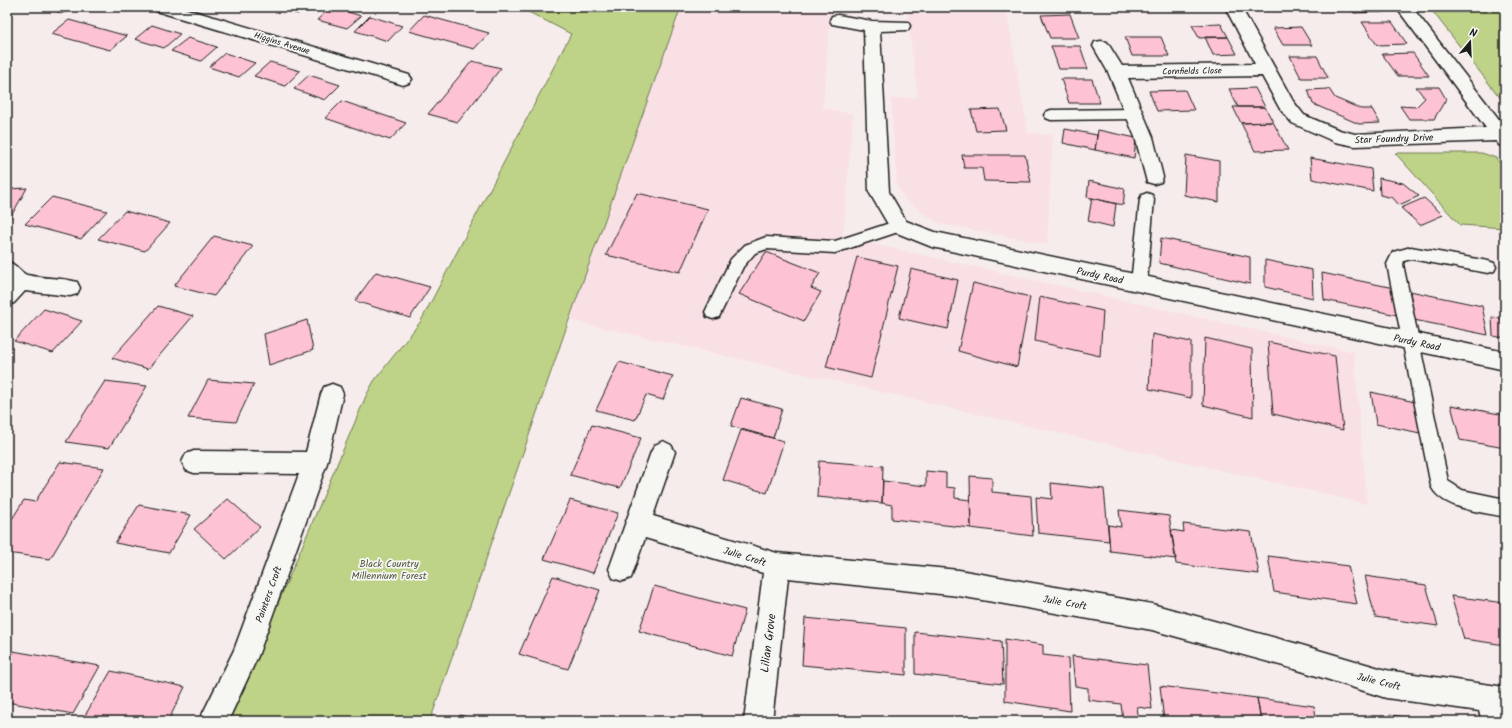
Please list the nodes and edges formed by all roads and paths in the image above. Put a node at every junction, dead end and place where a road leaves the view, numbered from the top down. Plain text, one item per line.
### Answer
1 (162, 7) edge
2 (1404, 7) edge
3 (1235, 11) dead end
4 (838, 20) dead end
5 (872, 26) junction
6 (902, 26) dead end
7 (1101, 46) dead end
8 (1267, 70) junction
9 (1117, 72) junction
10 (403, 78) dead end
11 (1134, 114) junction
12 (1051, 115) dead end
13 (1503, 137) edge
14 (1154, 177) dead end
15 (1147, 199) dead end
16 (899, 226) junction
17 (1488, 267) dead end
18 (11, 283) edge
19 (1139, 283) junction
20 (70, 288) dead end
21 (713, 312) dead end
22 (1412, 341) junction
23 (1505, 361) edge
24 (332, 394) dead end
25 (663, 452) dead end
26 (194, 462) dead end
27 (314, 463) junction
28 (1505, 508) edge
29 (638, 524) junction
30 (777, 566) junction
31 (622, 569) dead end
32 (1497, 707) edge
33 (213, 721) edge
34 (758, 721) edge

1 - 10 street, Higgins Avenue
2 - 13 street
3 - 8 street, Star Foundry Drive
4 - 5 street
5 - 6 street
5 - 16 street
7 - 9 street
8 - 9 street, Cornfields Close
8 - 13 street, Star Foundry Drive
9 - 11 street
11 - 12 lane
11 - 14 street
15 - 19 lane
16 - 19 street, Purdy Road
16 - 21 lane
17 - 22 lane
18 - 20 street
19 - 22 street, Purdy Road
22 - 23 street, Purdy Road
22 - 28 lane
24 - 27 street, Painters Croft
25 - 29 street
26 - 27 street
27 - 33 street, Painters Croft
29 - 30 street, Julie Croft
29 - 31 street
30 - 32 street, Julie Croft
30 - 34 street, Lilian Grove

